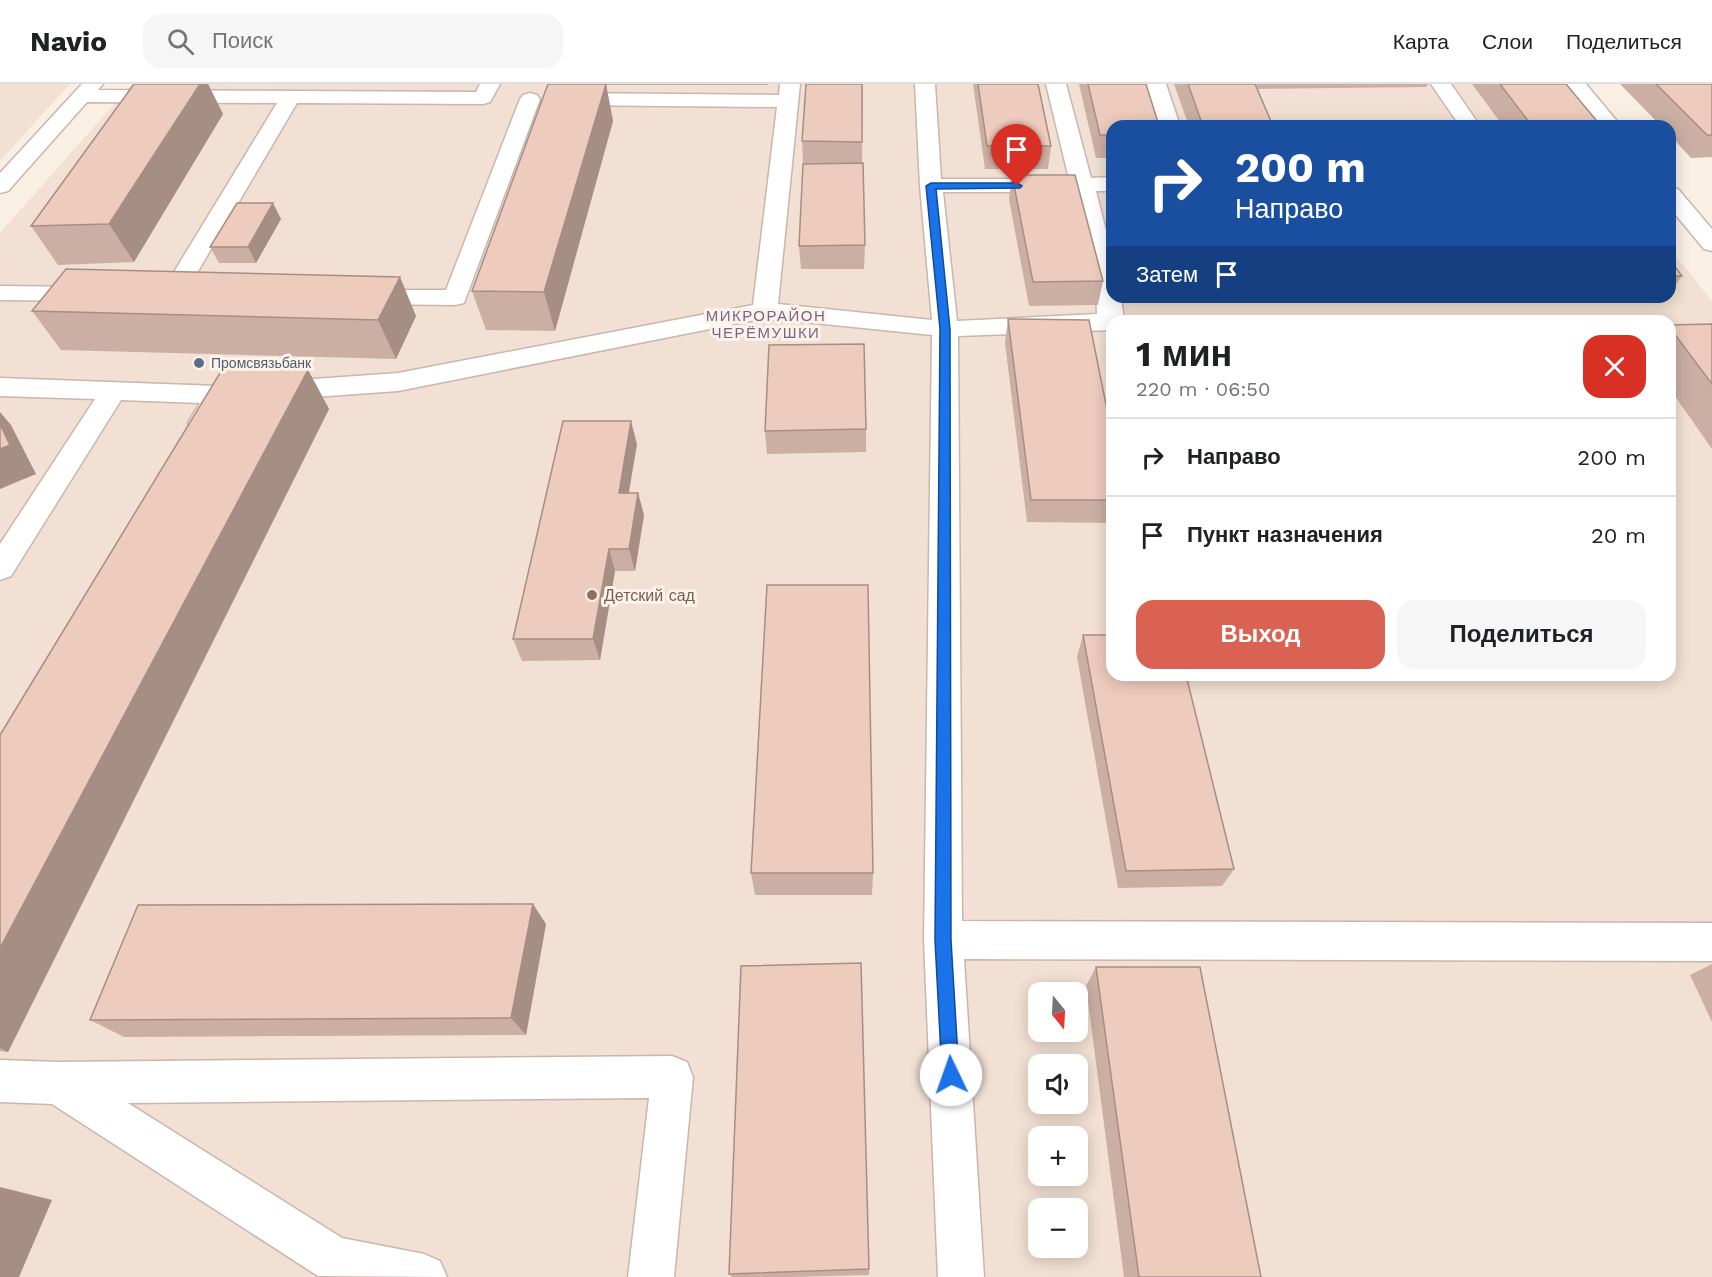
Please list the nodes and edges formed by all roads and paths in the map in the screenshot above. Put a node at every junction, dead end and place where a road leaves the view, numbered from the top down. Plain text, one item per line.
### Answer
1 (925, 84) edge
2 (1056, 84) edge
3 (1156, 84) edge
4 (1441, 84) edge
5 (1575, 84) edge
6 (85, 87) edge
7 (487, 91) edge
8 (789, 93) edge
9 (291, 97) junction
10 (530, 99) junction
11 (1168, 120) edge
12 (1466, 120) edge
13 (1606, 120) edge
14 (1106, 184) edge
15 (1083, 185) junction
16 (0, 186) edge
17 (931, 186) junction
18 (1676, 201) edge
19 (1712, 244) edge
20 (1106, 282) edge
21 (0, 293) edge
22 (115, 295) edge
23 (173, 295) edge
24 (337, 297) edge
25 (765, 310) junction
26 (1106, 321) edge
27 (945, 329) junction
28 (0, 387) edge
29 (114, 391) junction
30 (238, 394) junction
31 (189, 446) edge
32 (0, 568) edge
33 (943, 940) junction
34 (1712, 942) edge
35 (0, 1082) edge
36 (58, 1083) junction
37 (328, 1268) edge
38 (424, 1277) edge
39 (651, 1277) edge
40 (961, 1277) edge

1 - 17 street
2 - 15 street
3 - 11 street
4 - 12 street
5 - 13 street
6 - 9 street
6 - 16 street
7 - 9 street
7 - 10 street
8 - 10 street
8 - 25 street
9 - 23 street
10 - 24 street
14 - 15 street
15 - 17 street
15 - 20 street
17 - 27 street
18 - 19 street
21 - 22 street
25 - 27 street
25 - 30 street
26 - 27 street
27 - 33 street
28 - 29 street
29 - 30 street
29 - 32 street
30 - 31 street
33 - 34 street
33 - 40 street
35 - 36 street
36 - 37 street
36 - 39 street
37 - 38 street

